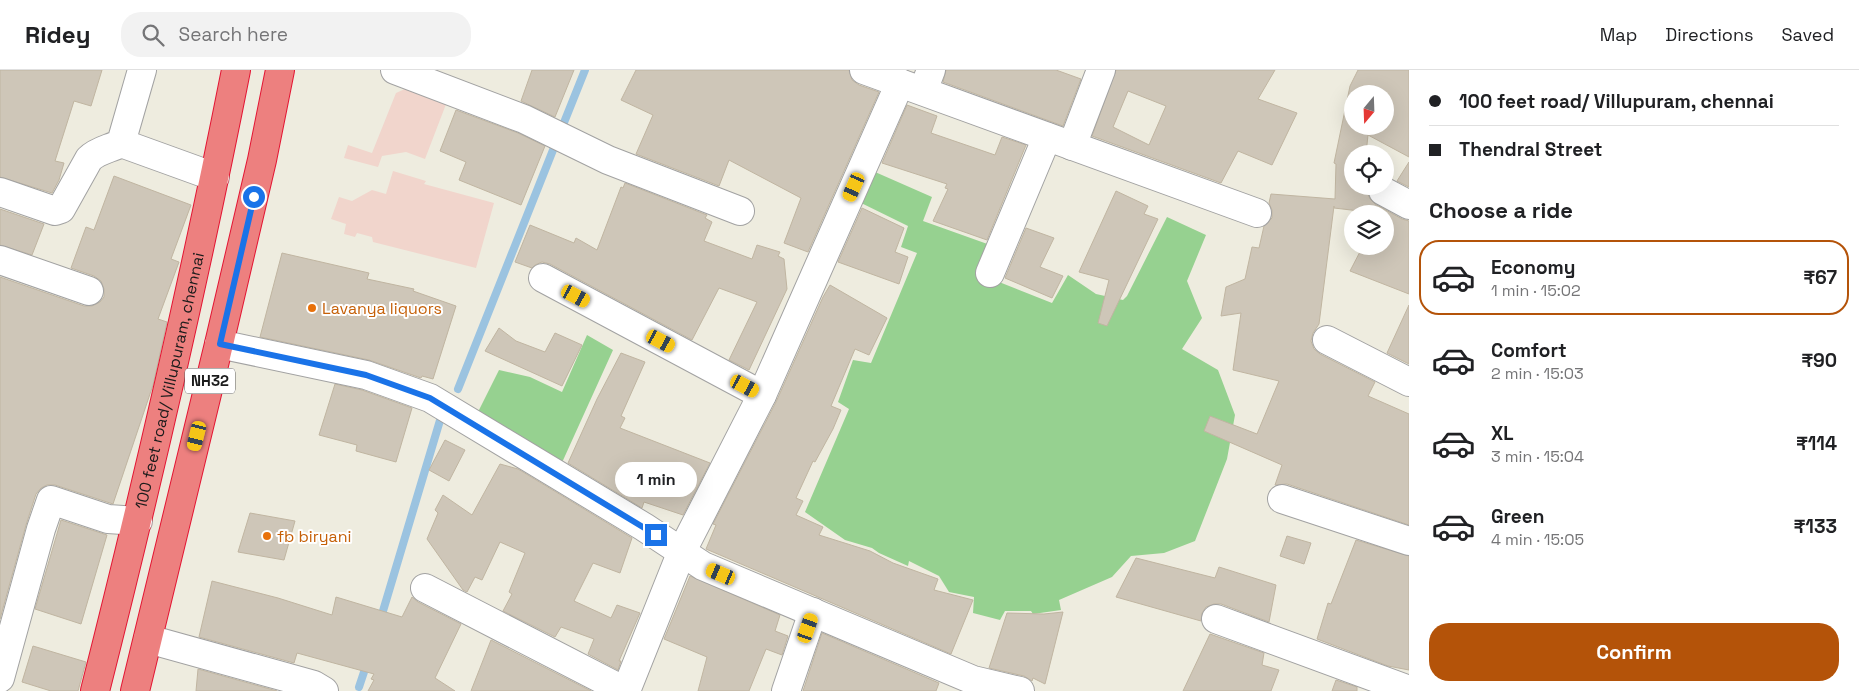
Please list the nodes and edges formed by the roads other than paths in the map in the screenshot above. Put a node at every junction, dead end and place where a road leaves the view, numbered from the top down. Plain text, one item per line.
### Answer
1 (142, 70) edge
2 (236, 70) edge
3 (280, 70) edge
4 (394, 70) edge
5 (864, 70) edge
6 (1101, 70) edge
7 (918, 82) edge
8 (1047, 137) junction
9 (121, 143) junction
10 (1072, 146) junction
11 (215, 177) junction
12 (0, 192) edge
13 (1390, 195) edge
14 (1409, 205) edge
15 (740, 211) dead end
16 (1257, 214) dead end
17 (0, 260) edge
18 (990, 272) dead end
19 (543, 278) dead end
20 (89, 291) dead end
21 (1327, 340) dead end
22 (220, 344) junction
23 (1409, 382) edge
24 (762, 395) junction
25 (1282, 500) dead end
26 (138, 521) junction
27 (1409, 541) edge
28 (682, 551) junction
29 (425, 588) dead end
30 (813, 612) junction
31 (1216, 619) dead end
32 (148, 639) junction
33 (0, 678) edge
34 (971, 686) edge
35 (1400, 689) edge
36 (95, 691) edge
37 (135, 691) edge
38 (324, 691) edge
39 (625, 691) edge
40 (786, 691) edge
41 (1020, 691) edge

1 - 9 street
2 - 11 highway, 100 feet road/ Villupuram, chennai / NH32
3 - 22 highway, NH32
4 - 15 street
5 - 7 street
6 - 10 street
7 - 8 street
7 - 24 street
8 - 10 street
8 - 18 street
9 - 11 street
9 - 12 street
10 - 16 street
11 - 26 highway, 100 feet road/ Villupuram, chennai / NH32
13 - 14 street
17 - 20 street
19 - 24 street
21 - 23 street
22 - 28 street
22 - 32 highway, NH32
24 - 28 street
25 - 27 street
26 - 33 street
26 - 36 highway, 100 feet road/ Villupuram, chennai / NH32
28 - 30 street
28 - 39 street
29 - 39 street
30 - 34 street
30 - 40 street
31 - 35 street
32 - 37 highway, NH32
32 - 38 street
34 - 41 street

